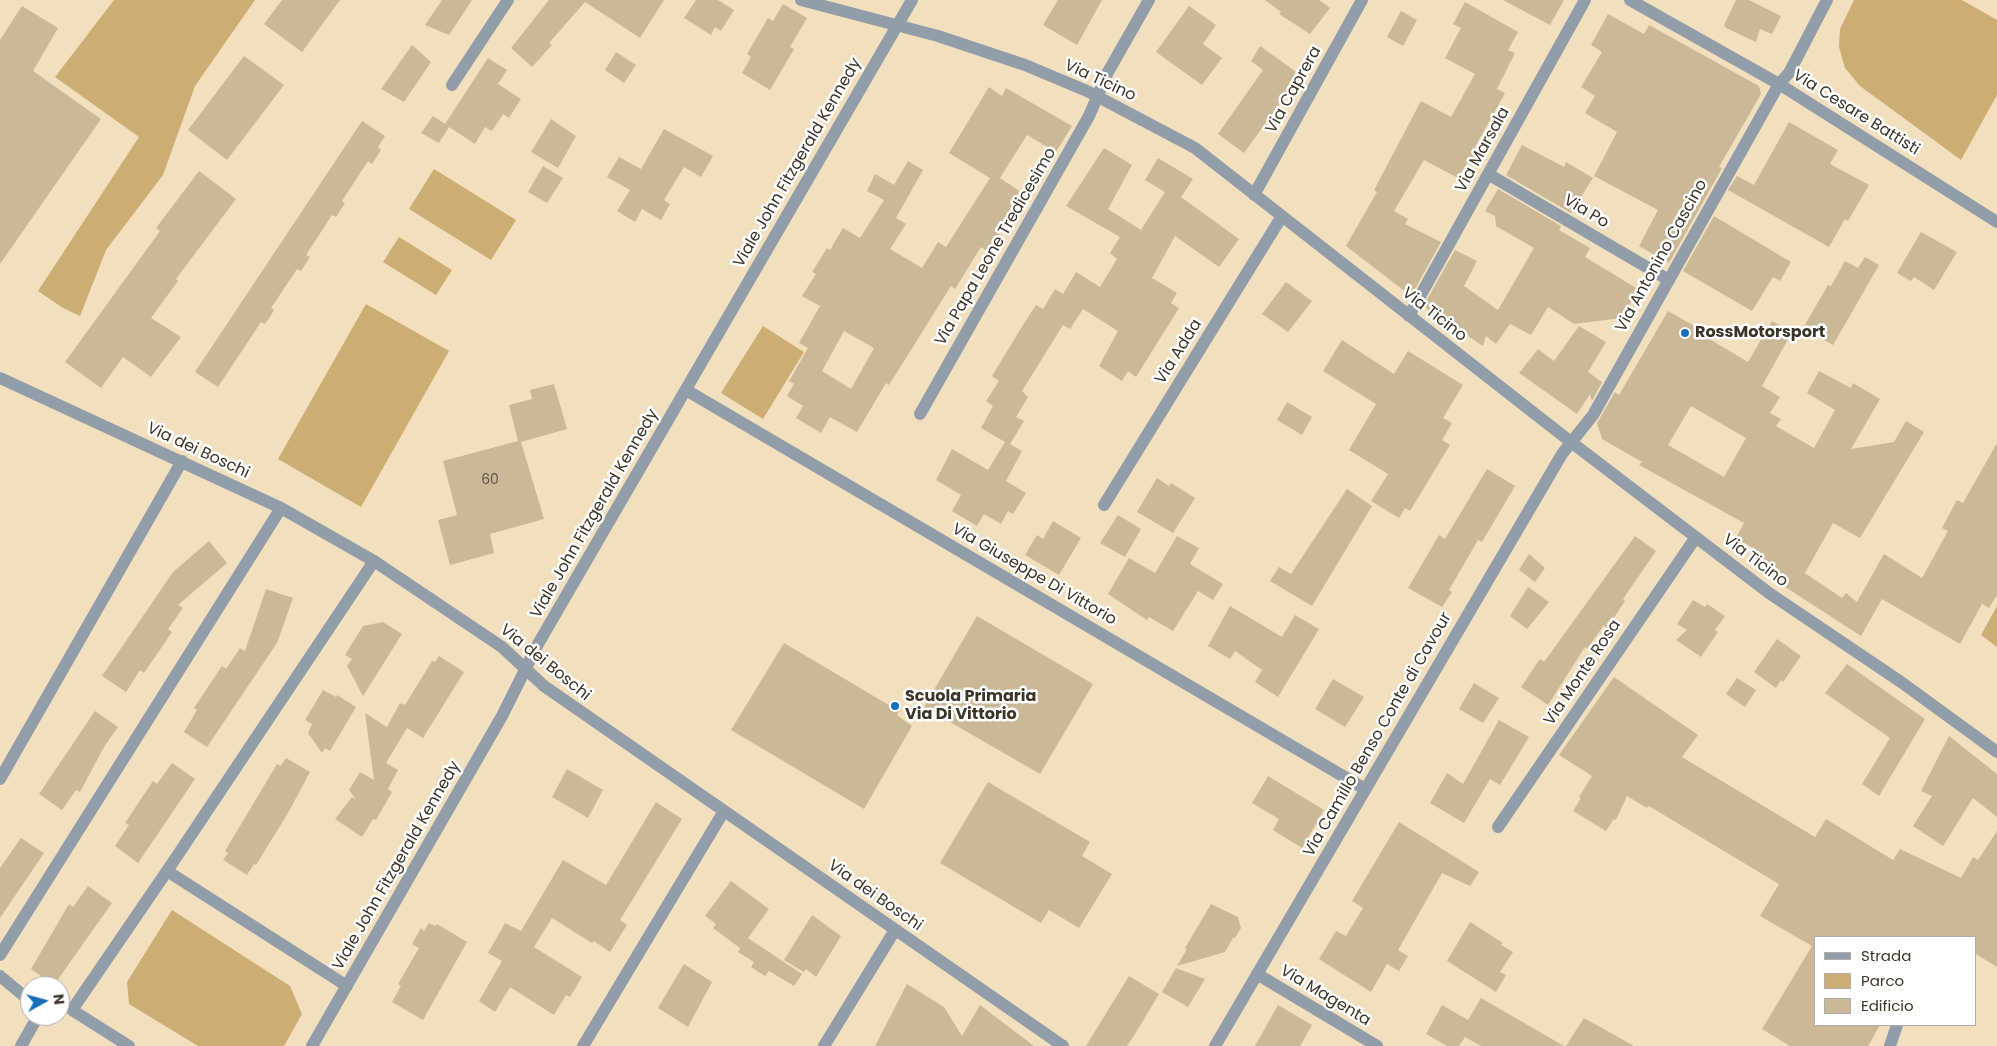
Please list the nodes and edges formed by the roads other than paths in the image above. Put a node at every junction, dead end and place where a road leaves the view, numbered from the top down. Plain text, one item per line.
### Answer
1 (508, 0) edge
2 (801, 0) edge
3 (912, 0) edge
4 (1149, 0) edge
5 (1362, 0) edge
6 (1584, 0) edge
7 (1630, 0) edge
8 (1827, 0) edge
9 (897, 24) junction
10 (1778, 84) junction
11 (452, 86) dead end
12 (1098, 96) junction
13 (1488, 174) junction
14 (1254, 195) junction
15 (1282, 216) junction
16 (1997, 222) edge
17 (1667, 279) junction
18 (1409, 316) junction
19 (0, 378) edge
20 (686, 390) junction
21 (920, 414) dead end
22 (1571, 442) junction
23 (182, 461) junction
24 (1104, 505) dead end
25 (281, 508) junction
26 (1696, 537) junction
27 (374, 561) junction
28 (526, 670) junction
29 (1997, 752) edge
30 (0, 779) edge
31 (1365, 789) junction
32 (724, 811) junction
33 (1498, 827) dead end
34 (167, 871) junction
35 (895, 930) junction
36 (0, 955) edge
37 (1257, 974) junction
38 (0, 976) edge
39 (347, 986) junction
40 (20, 993) edge
41 (32, 1026) edge
42 (1898, 1026) edge
43 (21, 1046) edge
44 (129, 1046) edge
45 (312, 1046) edge
46 (583, 1046) edge
47 (824, 1046) edge
48 (1063, 1046) edge
49 (1215, 1046) edge
50 (1377, 1046) edge
51 (1890, 1046) edge

1 - 11 street
2 - 9 street, Via Ticino
3 - 9 street, Viale John Fitzgerald Kennedy
4 - 12 street, Via Papa Leone Tredicesimo
5 - 14 street, Via Caprera
6 - 13 street, Via Marsala
7 - 10 street
8 - 10 street, Via Cesare Battisti
9 - 12 street, Via Ticino
9 - 20 street, Viale John Fitzgerald Kennedy
10 - 16 street, Via Cesare Battisti
10 - 17 street, Via Antonino Cascino
12 - 14 street, Via Ticino
12 - 21 street, Via Papa Leone Tredicesimo
13 - 17 street, Via Po
13 - 18 street, Via Marsala
14 - 15 street, Via Ticino
15 - 18 street, Via Ticino
15 - 24 street, Via Adda
17 - 22 street, Via Antonino Cascino
18 - 22 street, Via Ticino
19 - 23 street, Via dei Boschi
20 - 28 street, Viale John Fitzgerald Kennedy
20 - 31 street, Via Giuseppe Di Vittorio
22 - 26 street, Via Ticino
22 - 31 street, Via Camillo Benso Conte di Cavour
23 - 25 street, Via dei Boschi
23 - 30 street
25 - 27 street, Via dei Boschi
25 - 36 street
26 - 29 street, Via Ticino
26 - 33 street, Via Monte Rosa
27 - 28 street, Via dei Boschi
27 - 34 street
28 - 32 street, Via dei Boschi
28 - 39 street, Viale John Fitzgerald Kennedy
31 - 37 street, Via Camillo Benso Conte di Cavour
32 - 35 street, Via dei Boschi
32 - 46 street
34 - 39 street
34 - 44 street
35 - 47 street
35 - 48 street, Via dei Boschi
37 - 49 street, Via Camillo Benso Conte di Cavour
37 - 50 street, Via Magenta
38 - 40 street
39 - 45 street, Viale John Fitzgerald Kennedy
41 - 43 street
42 - 51 street

